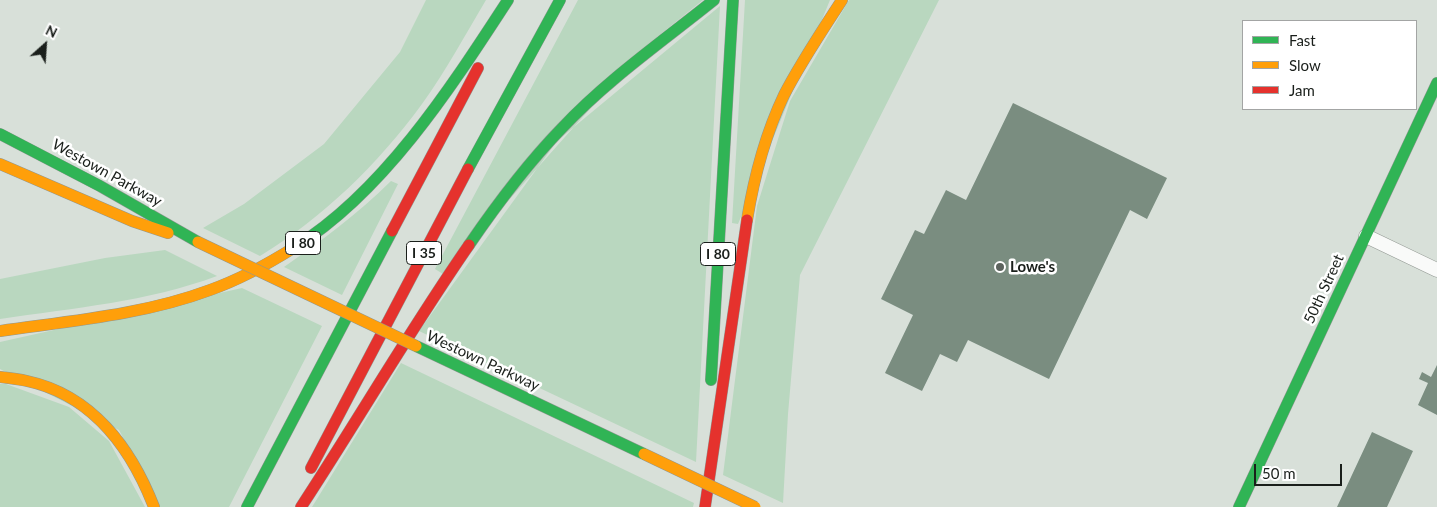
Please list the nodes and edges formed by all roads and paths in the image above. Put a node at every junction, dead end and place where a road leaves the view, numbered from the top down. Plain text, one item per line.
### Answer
1 (508, 0) edge
2 (514, 0) edge
3 (560, 0) edge
4 (714, 0) edge
5 (733, 0) edge
6 (842, 0) edge
7 (1437, 83) edge
8 (0, 134) edge
9 (0, 164) edge
10 (1366, 236) junction
11 (198, 242) junction
12 (1437, 270) edge
13 (0, 331) edge
14 (0, 377) edge
15 (154, 507) edge
16 (247, 507) edge
17 (291, 507) edge
18 (301, 507) edge
19 (704, 507) edge
20 (755, 507) edge
21 (1239, 507) edge

1 - 13 main road, I 80
2 - 16 main road, I 35
3 - 17 main road, I 35
4 - 18 main road
5 - 19 main road, I 80
6 - 19 main road
7 - 10 main road, 50th Street
8 - 11 main road, Westown Parkway
9 - 11 main road, Westown Parkway
10 - 12 street
10 - 21 main road, 50th Street
11 - 20 main road, Westown Parkway, bridge
14 - 15 main road

